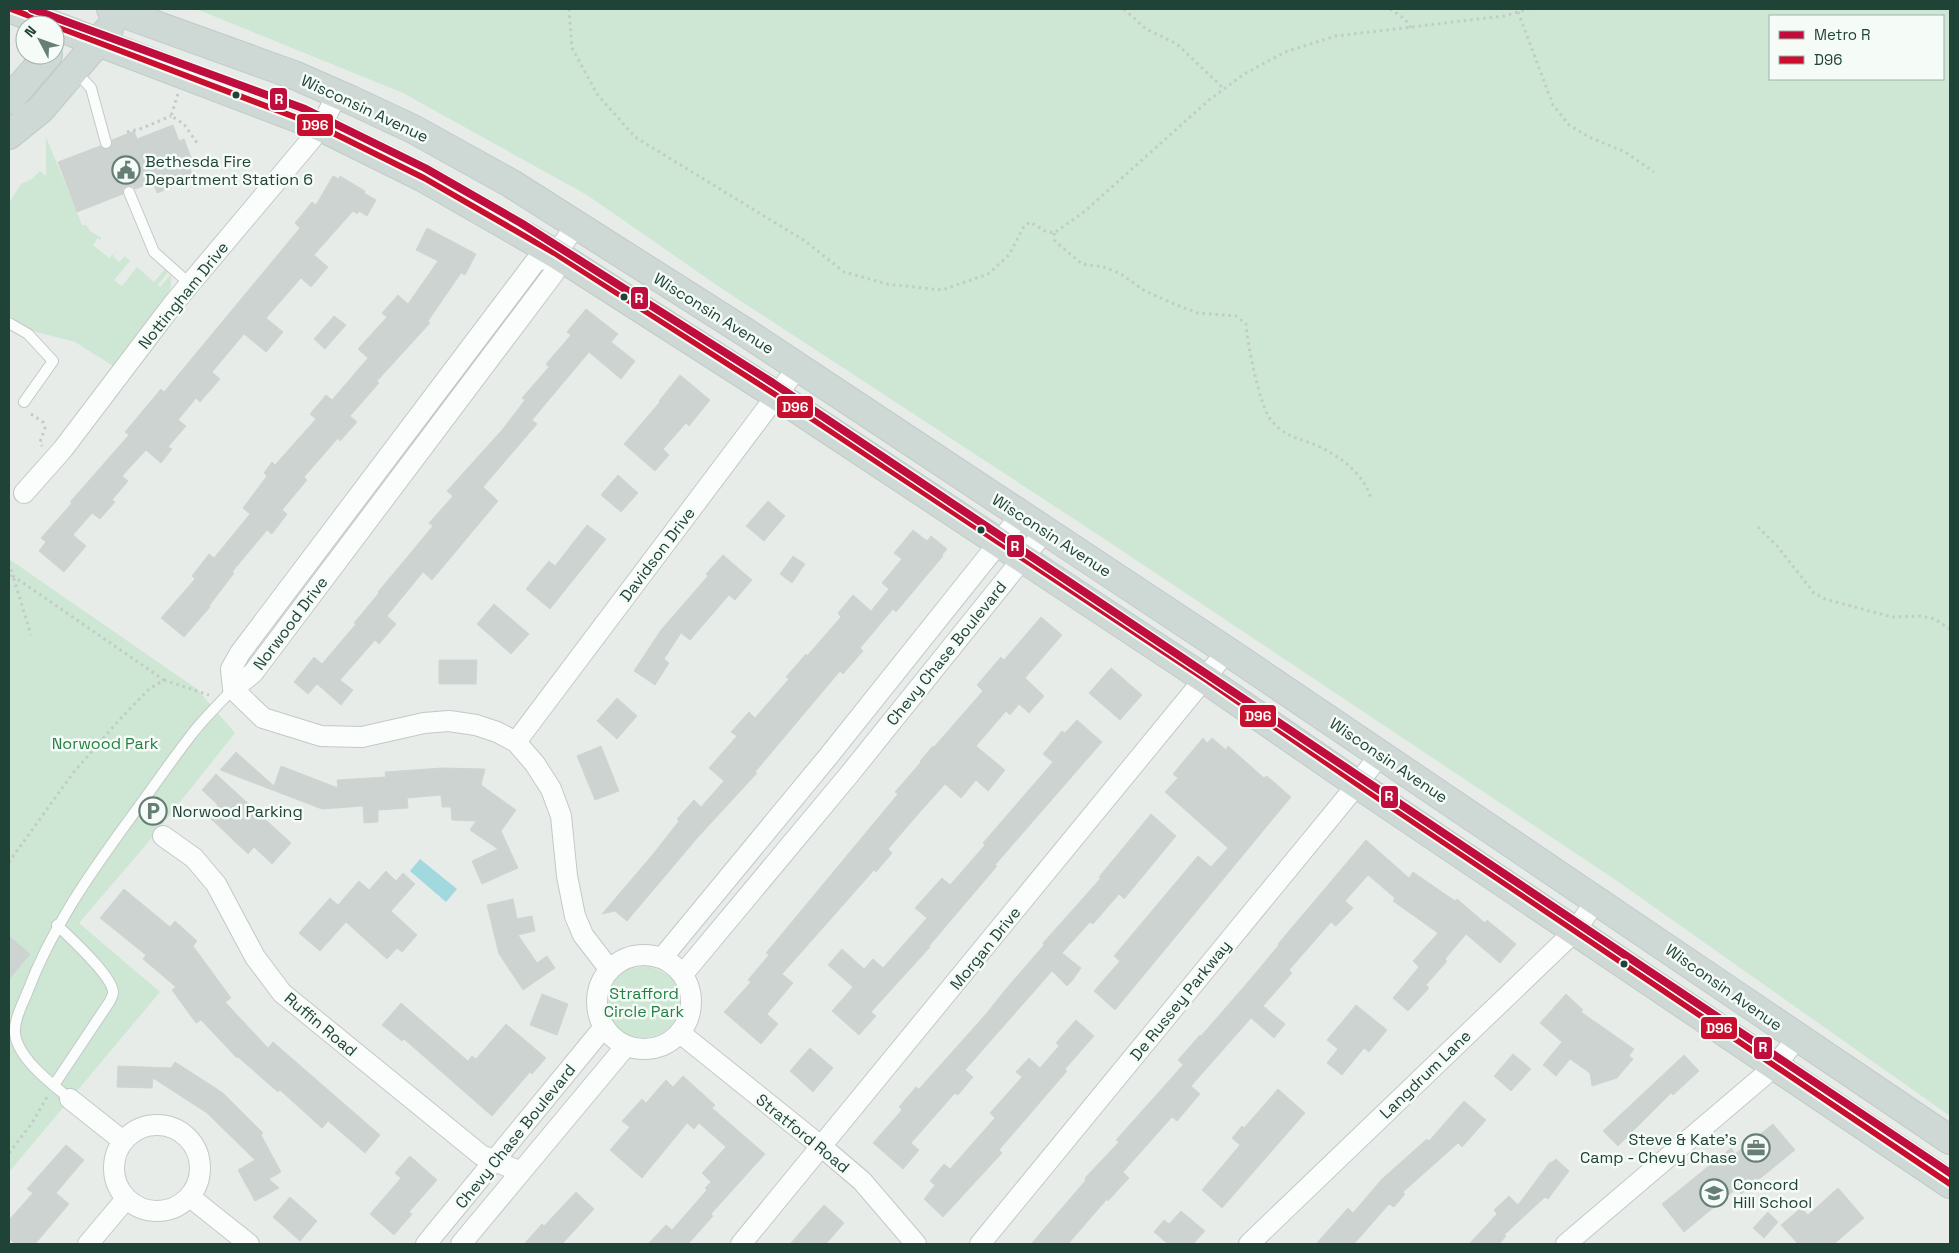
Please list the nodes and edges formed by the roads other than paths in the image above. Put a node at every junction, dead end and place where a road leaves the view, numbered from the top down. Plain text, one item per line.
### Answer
1 (97, 9) edge
2 (172, 9) edge
3 (117, 11) edge
4 (183, 34) junction
5 (65, 36) edge
6 (65, 39) edge
7 (97, 42) junction
8 (39, 65) edge
9 (74, 69) junction
10 (337, 94) junction
11 (9, 100) edge
12 (321, 127) junction
13 (9, 136) edge
14 (106, 143) dead end
15 (129, 192) dead end
16 (576, 225) junction
17 (556, 254) junction
18 (190, 284) junction
19 (9, 322) edge
20 (798, 367) junction
21 (776, 395) junction
22 (432, 397) junction
23 (24, 402) road end
24 (450, 411) junction
25 (24, 493) dead end
26 (1021, 515) junction
27 (332, 529) junction
28 (1045, 531) junction
29 (351, 542) junction
30 (998, 544) junction
31 (1022, 559) junction
32 (1227, 650) junction
33 (1205, 679) junction
34 (227, 696) junction
35 (516, 742) junction
36 (1380, 754) junction
37 (827, 758) junction
38 (848, 776) junction
39 (1357, 784) junction
40 (163, 836) dead end
41 (1596, 900) junction
42 (57, 925) junction
43 (1576, 930) junction
44 (662, 958) junction
45 (610, 970) junction
46 (683, 974) junction
47 (604, 1027) junction
48 (680, 1033) junction
49 (1797, 1038) junction
50 (626, 1046) junction
51 (1774, 1066) junction
52 (54, 1085) junction
53 (70, 1099) joint
54 (130, 1135) junction
55 (1950, 1140) edge
56 (822, 1147) junction
57 (496, 1160) junction
58 (521, 1172) junction
59 (1950, 1184) edge
60 (190, 1197) junction
61 (126, 1199) junction
62 (88, 1244) edge
63 (249, 1244) edge
64 (426, 1244) edge
65 (461, 1244) edge
66 (741, 1244) edge
67 (916, 1244) edge
68 (980, 1244) edge
69 (1249, 1244) edge
70 (1566, 1244) edge

1 - 5 main road
2 - 4 main road
3 - 4 main road, Wisconsin Avenue
3 - 7 main road
4 - 10 main road, Wisconsin Avenue
6 - 7 main road
7 - 9 main road
7 - 12 main road
8 - 11 main road
9 - 13 main road
9 - 14 lane
10 - 12 street, Nottingham Drive
10 - 16 main road, Wisconsin Avenue
12 - 17 main road
12 - 18 street, Nottingham Drive
15 - 18 lane
16 - 17 street, Norwood Drive
16 - 20 main road, Wisconsin Avenue
17 - 21 main road
17 - 22 street, Norwood Drive
17 - 24 street, Norwood Drive
18 - 25 street, Nottingham Drive
19 - 23 lane
20 - 21 street, Davidson Drive
20 - 26 main road, Wisconsin Avenue
21 - 30 main road
21 - 35 street, Davidson Drive
22 - 24 street
22 - 27 street, Norwood Drive
24 - 29 street, Norwood Drive
26 - 28 main road, Wisconsin Avenue
26 - 30 street, Chevy Chase Boulevard
27 - 29 street
27 - 34 street, Norwood Drive
28 - 31 street, Chevy Chase Boulevard
28 - 32 main road, Wisconsin Avenue
29 - 34 street, Norwood Drive
30 - 31 main road
30 - 37 street, Chevy Chase Boulevard
31 - 33 main road
31 - 38 street, Chevy Chase Boulevard
32 - 33 street, Morgan Drive
32 - 36 main road, Wisconsin Avenue
33 - 39 main road
33 - 56 street, Morgan Drive
34 - 35 street
34 - 42 lane
35 - 45 street
36 - 39 street, De Russey Parkway
36 - 41 main road, Wisconsin Avenue
37 - 38 street
37 - 44 street, Chevy Chase Boulevard
38 - 46 street, Chevy Chase Boulevard
39 - 43 main road
39 - 68 street, De Russey Parkway
40 - 57 street, Ruffin Road
41 - 43 street, Langdrum Lane
41 - 49 main road, Wisconsin Avenue
42 - 52 lane
42 - 52 lane
43 - 51 main road
43 - 69 street, Langdrum Lane
44 - 45 street
44 - 46 street
45 - 47 street
46 - 48 street
47 - 50 street
47 - 57 street, Chevy Chase Boulevard
48 - 50 street
48 - 56 street, Stratford Road
49 - 51 street
49 - 55 main road, Wisconsin Avenue
50 - 58 street, Chevy Chase Boulevard
51 - 59 main road
51 - 70 street
52 - 53 lane
53 - 54 street
54 - 60 street
54 - 61 street
56 - 66 street, Morgan Drive
56 - 67 street, Stratford Road
57 - 58 street, Ruffin Road
57 - 64 street, Chevy Chase Boulevard
58 - 65 street, Chevy Chase Boulevard
60 - 61 street
60 - 63 street
61 - 62 street

